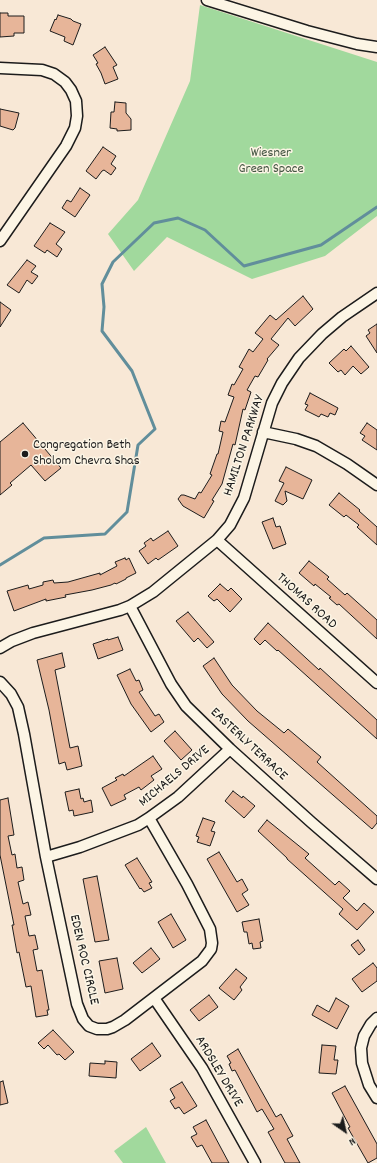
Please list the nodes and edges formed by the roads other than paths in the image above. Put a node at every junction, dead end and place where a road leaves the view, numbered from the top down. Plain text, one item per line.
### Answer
1 (207, 0) edge
2 (377, 47) edge
3 (0, 68) edge
4 (0, 241) edge
5 (377, 293) edge
6 (263, 432) junction
7 (377, 485) edge
8 (217, 540) junction
9 (130, 606) junction
10 (0, 648) edge
11 (0, 682) edge
12 (377, 683) edge
13 (230, 749) junction
14 (149, 818) junction
15 (46, 857) junction
16 (377, 879) edge
17 (154, 998) junction
18 (377, 1018) edge
19 (377, 1098) edge
20 (255, 1163) edge

1 - 2 street
3 - 4 street
5 - 6 street, HAMILTON PARKWAY
6 - 7 street
6 - 8 street, HAMILTON PARKWAY
8 - 9 street, HAMILTON PARKWAY
8 - 12 street, THOMAS ROAD
9 - 10 street, HAMILTON PARKWAY
9 - 13 street, EASTERLY TERRACE
11 - 15 street, EDEN ROC CIRCLE
13 - 14 street, MICHAELS DRIVE
13 - 16 street, EASTERLY TERRACE
14 - 15 street, MICHAELS DRIVE
14 - 17 street, EDEN ROC CIRCLE
15 - 17 street, EDEN ROC CIRCLE
17 - 20 street, ARDSLEY DRIVE
18 - 19 street

